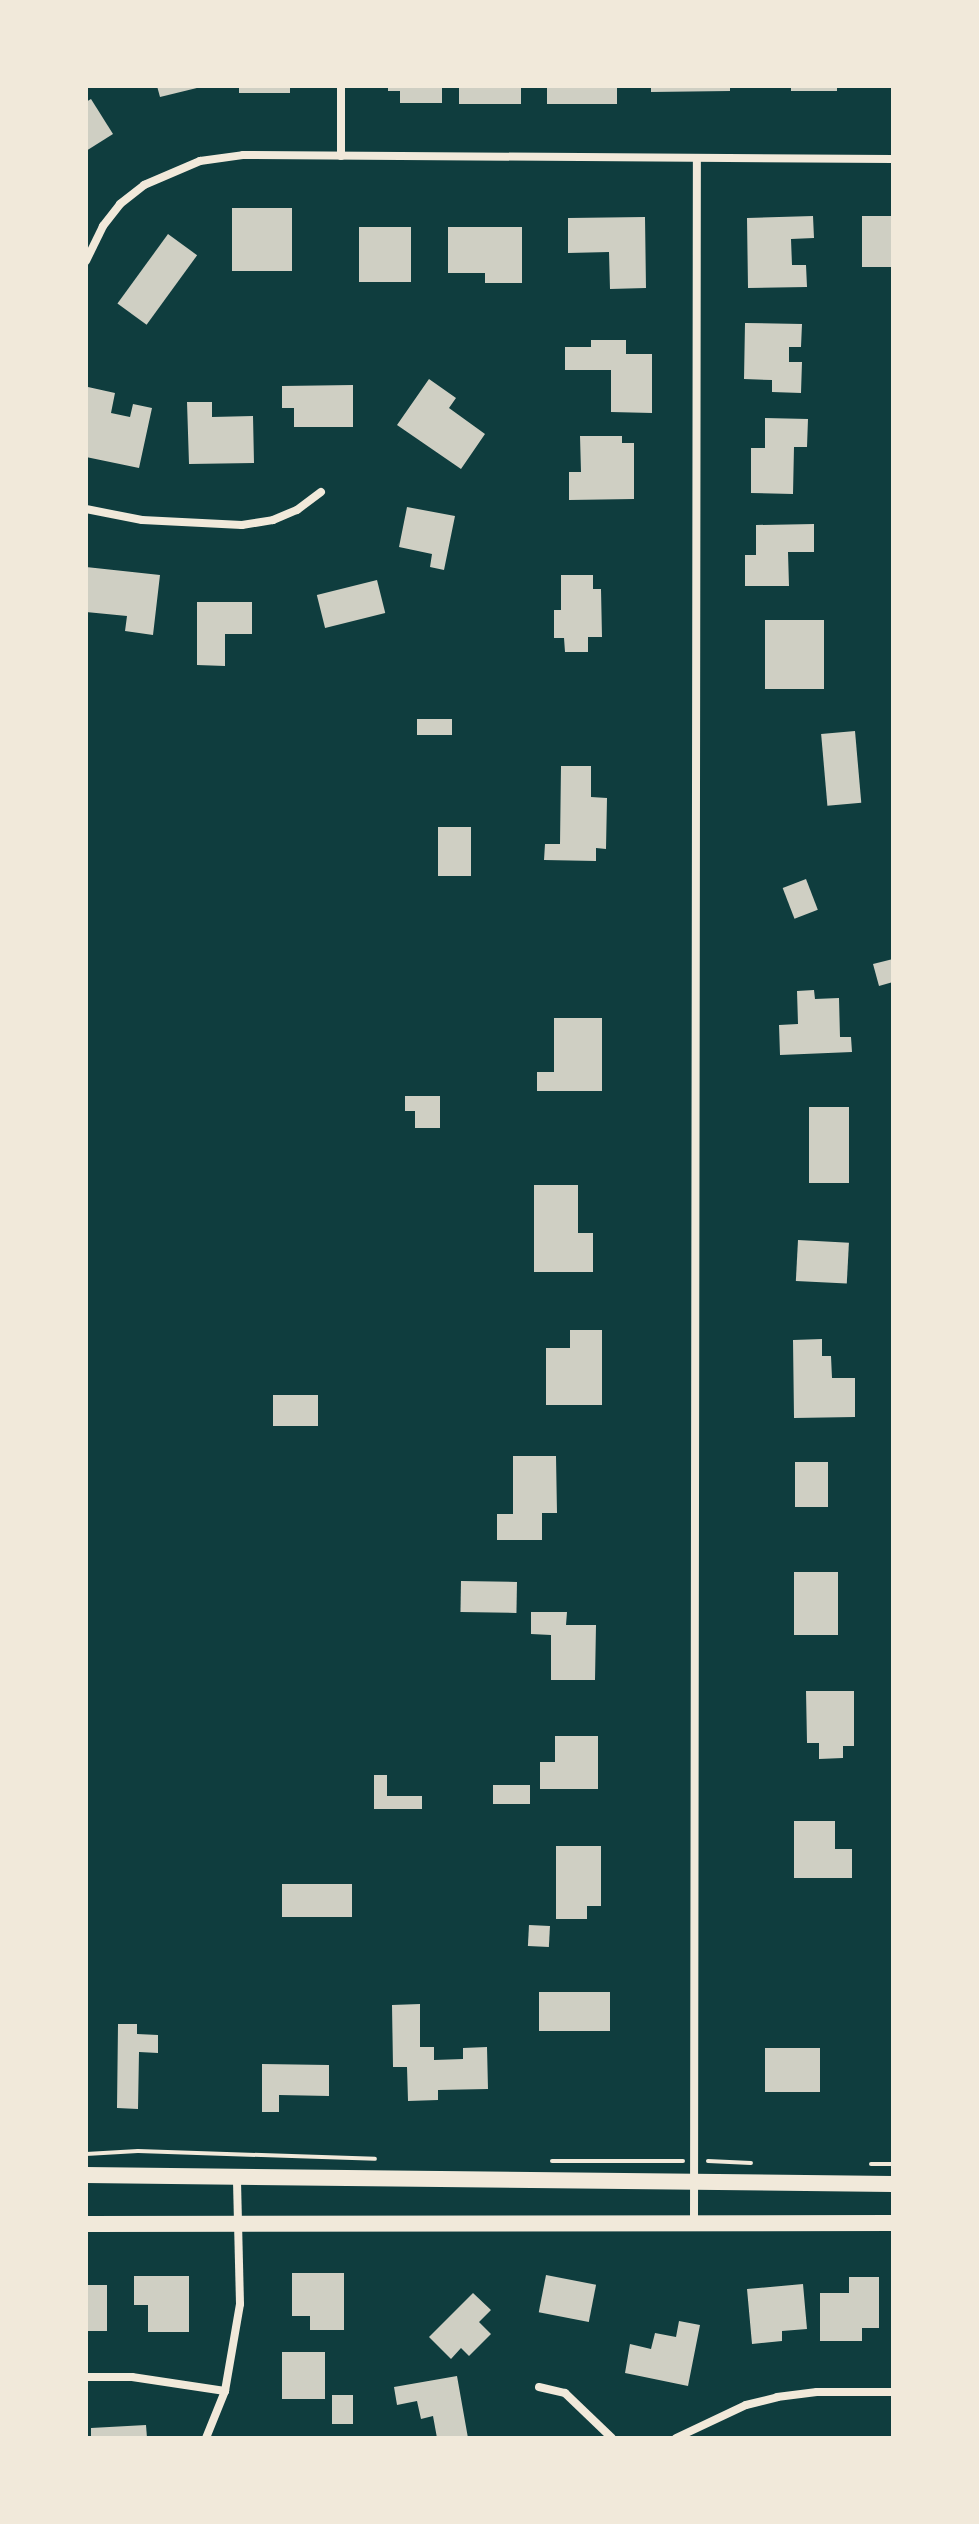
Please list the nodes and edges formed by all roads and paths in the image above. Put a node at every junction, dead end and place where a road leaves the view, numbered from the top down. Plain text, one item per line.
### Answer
1 (341, 86) edge
2 (341, 156) junction
3 (893, 159) edge
4 (697, 160) junction
5 (86, 261) edge
6 (321, 492) dead end
7 (86, 509) edge
8 (86, 2154) edge
9 (380, 2160) dead end
10 (694, 2161) junction
11 (541, 2162) dead end
12 (764, 2164) dead end
13 (863, 2164) dead end
14 (893, 2164) edge
15 (86, 2175) edge
16 (237, 2177) junction
17 (694, 2182) junction
18 (893, 2184) edge
19 (694, 2221) junction
20 (237, 2223) junction
21 (893, 2223) edge
22 (86, 2224) edge
23 (86, 2377) edge
24 (539, 2387) dead end
25 (225, 2391) junction
26 (893, 2392) edge
27 (206, 2438) edge
28 (612, 2438) edge
29 (676, 2438) edge

1 - 2 street
2 - 4 street
2 - 5 street
3 - 4 street
4 - 10 street
6 - 7 street
8 - 9 path
10 - 11 path
10 - 12 path
10 - 17 street
13 - 14 path
15 - 16 main road
16 - 17 main road
16 - 20 street
17 - 18 main road
17 - 19 street
19 - 20 main road
19 - 21 main road
20 - 22 main road
20 - 25 street
23 - 25 street
24 - 28 street
25 - 27 street
26 - 29 street

